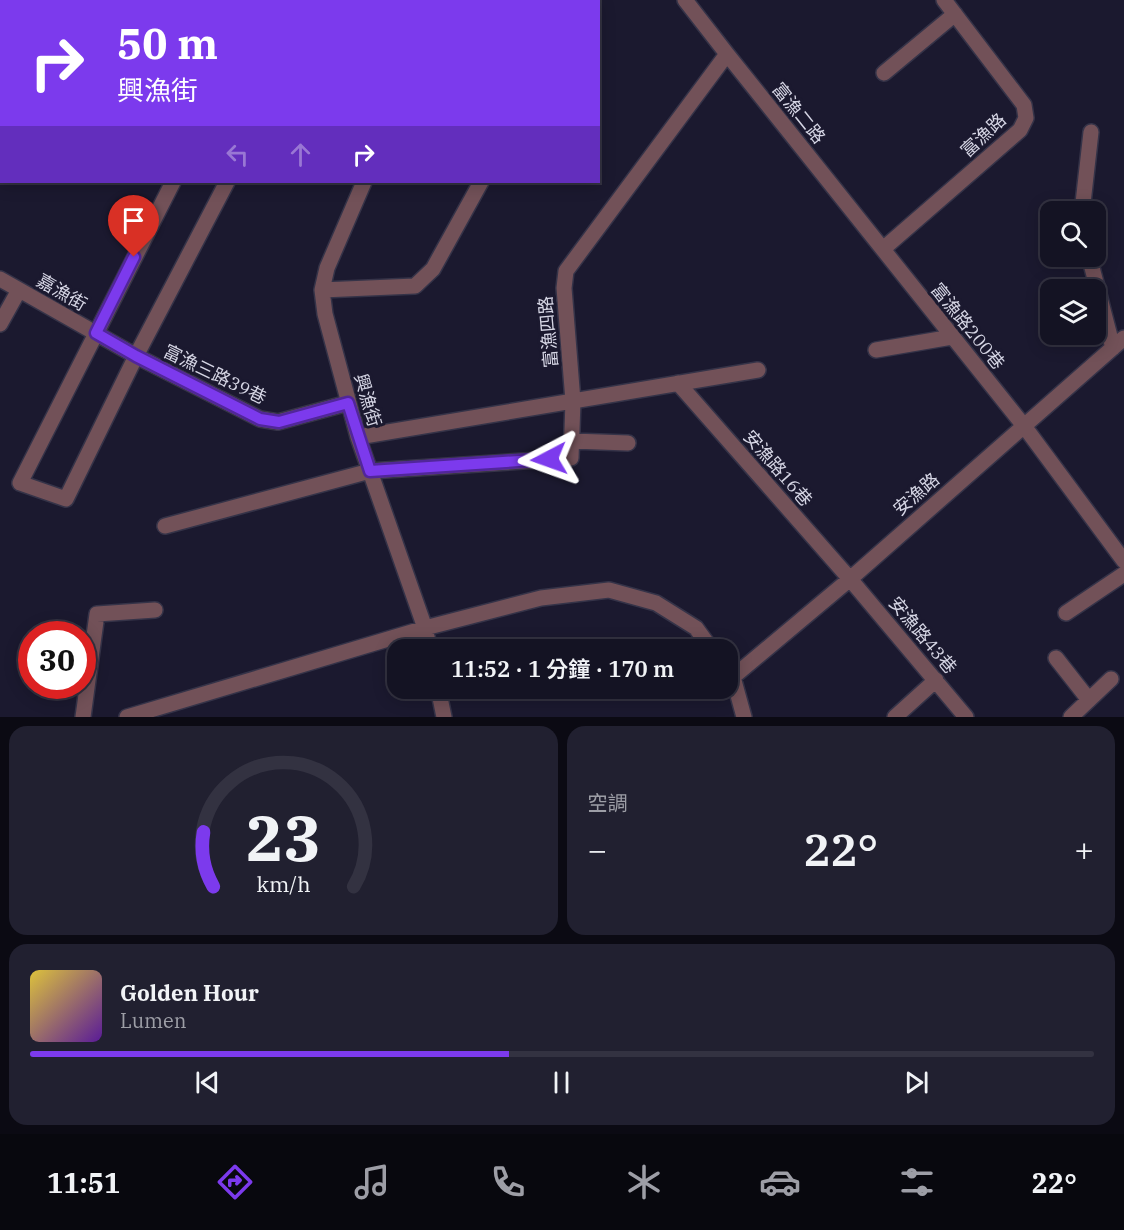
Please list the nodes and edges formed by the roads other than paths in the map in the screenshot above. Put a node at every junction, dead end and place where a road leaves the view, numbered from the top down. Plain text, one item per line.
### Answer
1 (686, 0) edge
2 (944, 0) edge
3 (955, 15) junction
4 (727, 54) junction
5 (884, 73) dead end
6 (1091, 132) dead end
7 (172, 183) edge
8 (227, 183) edge
9 (364, 183) edge
10 (480, 183) edge
11 (1083, 201) edge
12 (884, 249) junction
13 (1093, 267) edge
14 (0, 279) edge
15 (19, 290) junction
16 (322, 290) junction
17 (0, 324) edge
18 (96, 333) junction
19 (952, 337) junction
20 (1118, 343) edge
21 (876, 350) dead end
22 (136, 356) junction
23 (758, 370) dead end
24 (678, 383) junction
25 (573, 401) junction
26 (348, 403) junction
27 (1024, 426) junction
28 (358, 437) junction
29 (572, 441) junction
30 (628, 442) dead end
31 (370, 471) junction
32 (165, 526) dead end
33 (1124, 561) edge
34 (1124, 574) edge
35 (850, 579) junction
36 (155, 610) dead end
37 (1066, 613) dead end
38 (425, 628) junction
39 (428, 639) edge
40 (704, 639) edge
41 (1056, 658) dead end
42 (738, 668) edge
43 (1111, 679) dead end
44 (936, 680) junction
45 (440, 699) edge
46 (738, 699) edge
47 (1089, 700) junction
48 (83, 717) edge
49 (127, 717) edge
50 (444, 717) edge
51 (744, 717) edge
52 (895, 717) edge
53 (966, 717) edge
54 (1071, 717) edge

1 - 4 street, 富漁二路
2 - 3 street, 富漁路
3 - 5 street
3 - 12 street, 富漁路
4 - 12 street, 富漁二路
4 - 25 street, 富漁四路
6 - 11 street
7 - 18 street
8 - 22 street
9 - 16 street, 興漁街
10 - 16 street
12 - 19 street, 富漁路200巷
13 - 20 street
14 - 15 street, 嘉漁街
15 - 17 street
15 - 18 street, 嘉漁街
16 - 26 street, 興漁街
18 - 22 street, 嘉漁街
18 - 22 street
19 - 21 street
19 - 27 street, 富漁路200巷
20 - 27 street, 安漁路
22 - 26 street, 富漁三路39巷
23 - 24 street
24 - 25 street
24 - 35 street, 安漁路16巷
25 - 28 street
25 - 29 street, 富漁四路
26 - 28 street, 興漁街
27 - 33 street
27 - 35 street, 安漁路
28 - 31 street, 興漁街
29 - 30 street
29 - 31 street
31 - 32 street
31 - 38 street, 興漁街
34 - 37 street
35 - 42 street, 安漁路
35 - 44 street, 安漁路43巷
36 - 48 street
38 - 39 street, 興漁街
38 - 40 street
38 - 49 street
41 - 47 street
43 - 47 street
44 - 52 street
44 - 53 street, 安漁路43巷
45 - 50 street
46 - 51 street
47 - 54 street

